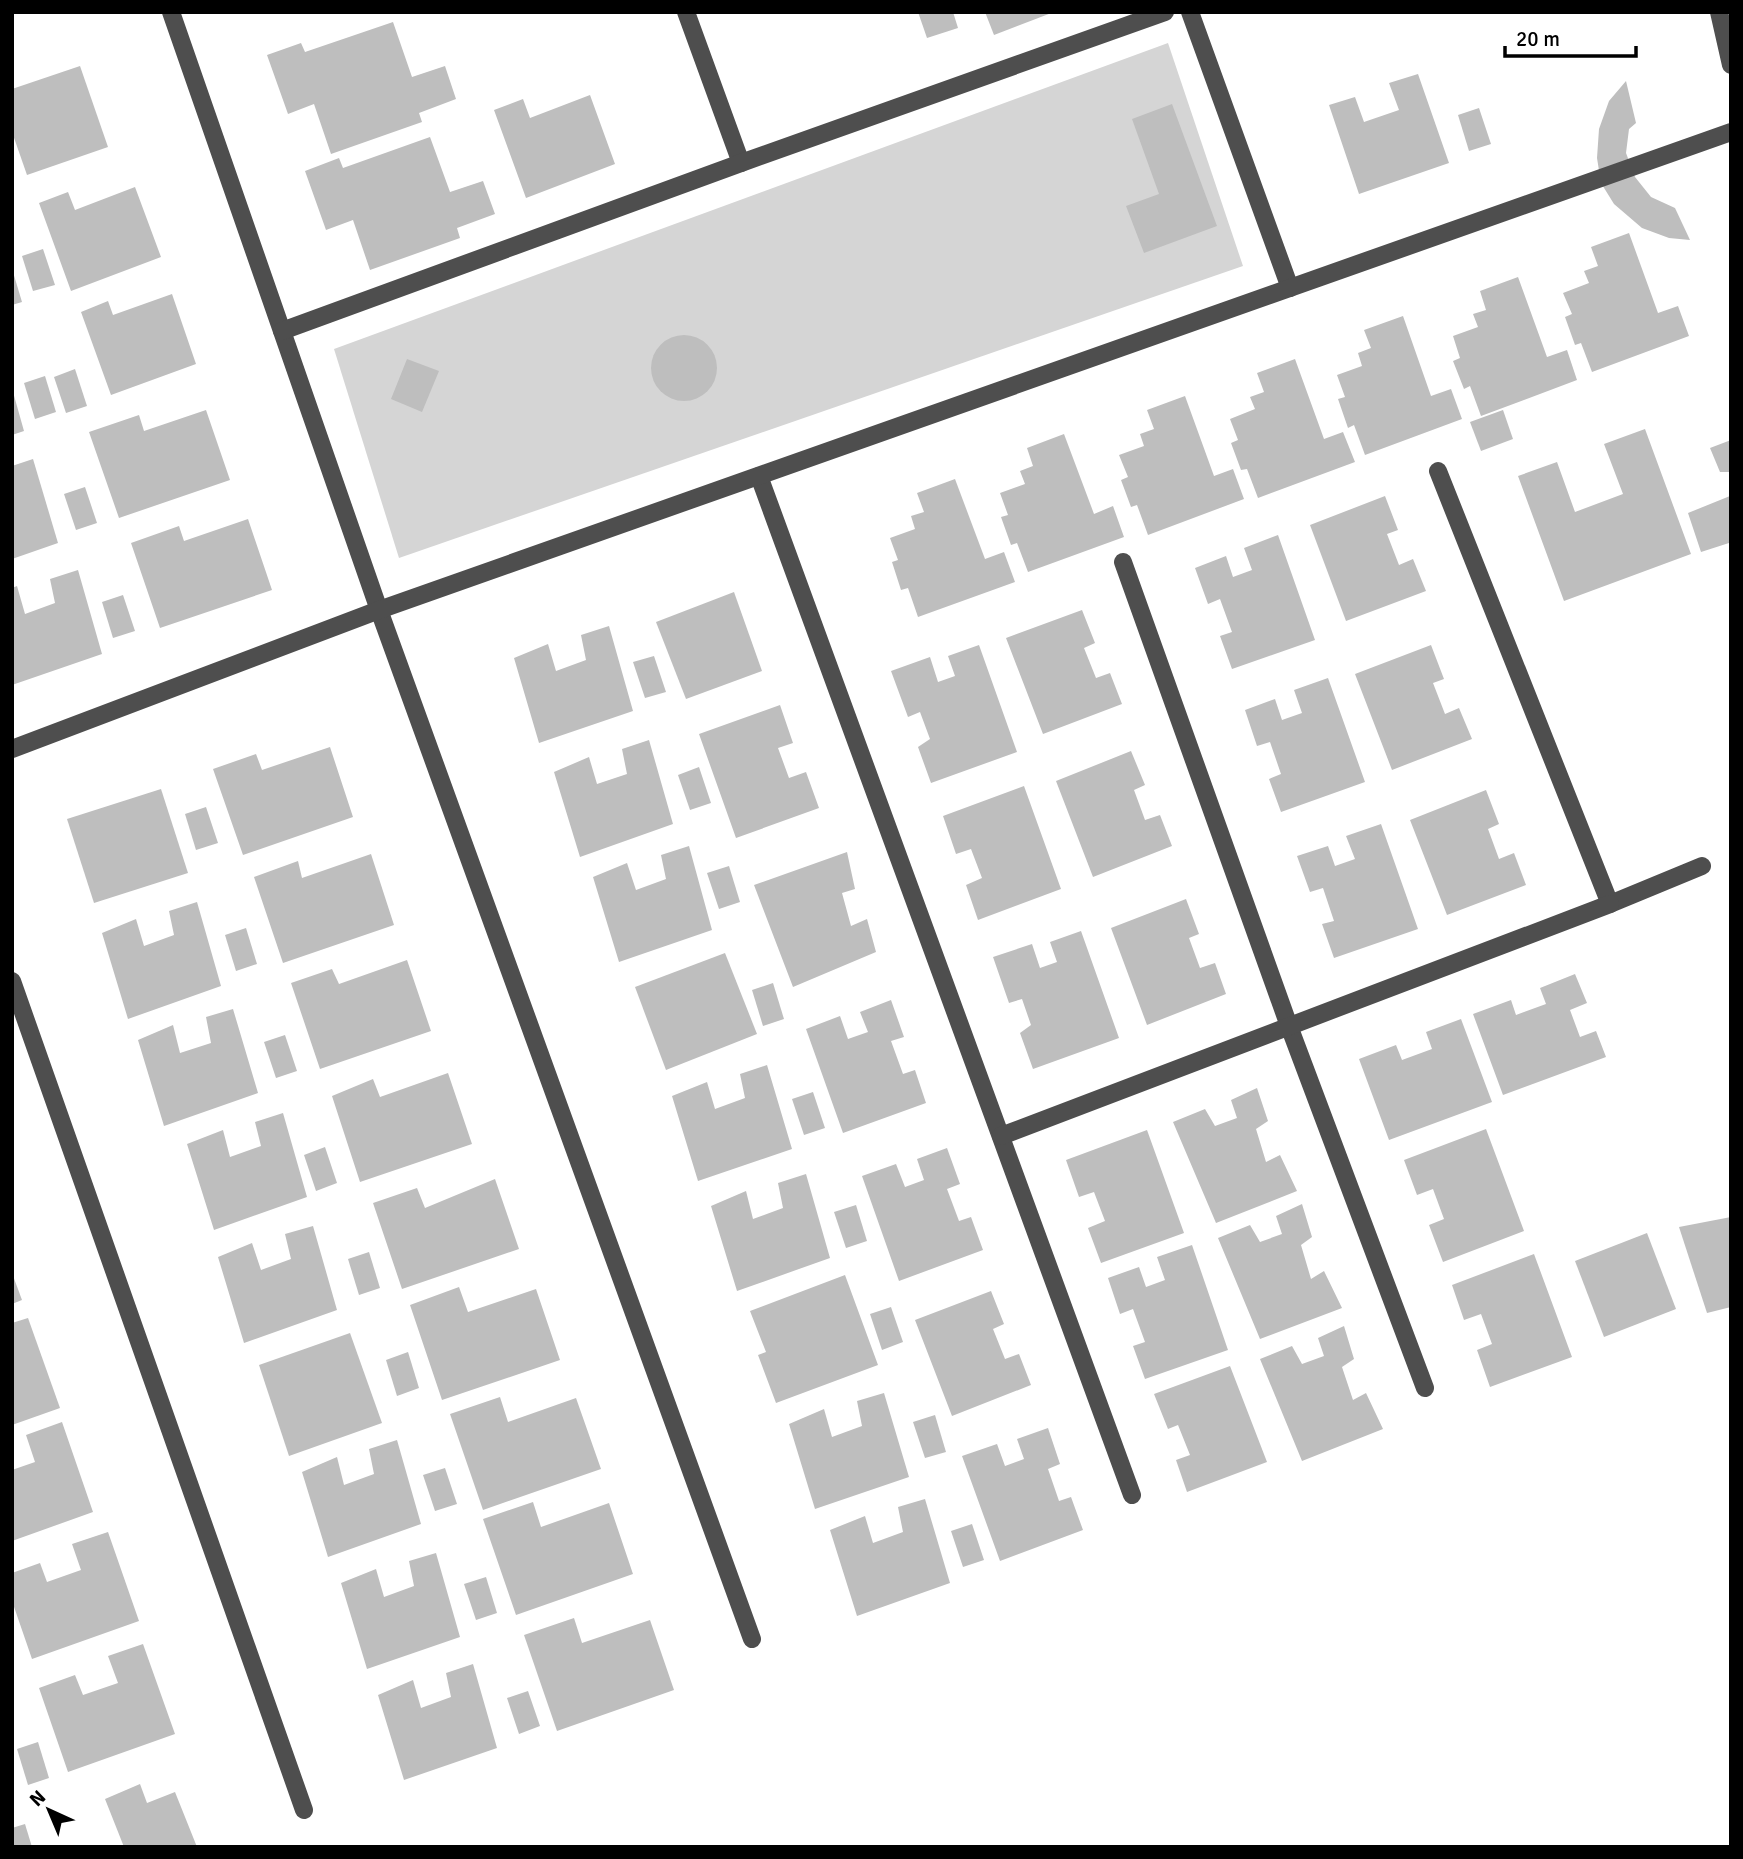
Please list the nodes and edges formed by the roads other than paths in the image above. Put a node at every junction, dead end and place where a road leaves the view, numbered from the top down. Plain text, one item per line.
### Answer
1 (172, 12) edge
2 (686, 12) edge
3 (1165, 12) edge
4 (1190, 12) edge
5 (1719, 12) edge
6 (1731, 65) edge
7 (1731, 132) edge
8 (741, 163) junction
9 (1290, 288) junction
10 (282, 331) junction
11 (1438, 471) dead end
12 (759, 476) junction
13 (1124, 562) dead end
14 (379, 610) junction
15 (12, 749) edge
16 (1702, 866) dead end
17 (1610, 904) junction
18 (12, 981) edge
19 (1289, 1026) junction
20 (1001, 1136) junction
21 (1425, 1388) dead end
22 (1132, 1495) dead end
23 (752, 1639) dead end
24 (304, 1810) dead end

1 - 10 street
2 - 8 street
3 - 8 street
4 - 9 street
5 - 6 street
7 - 9 street
8 - 10 street
9 - 12 street
10 - 14 street
11 - 17 street
12 - 14 street
12 - 20 street
13 - 19 street
14 - 15 street
14 - 23 street
16 - 17 street
17 - 19 street
18 - 24 street
19 - 20 street
19 - 21 street
20 - 22 street

